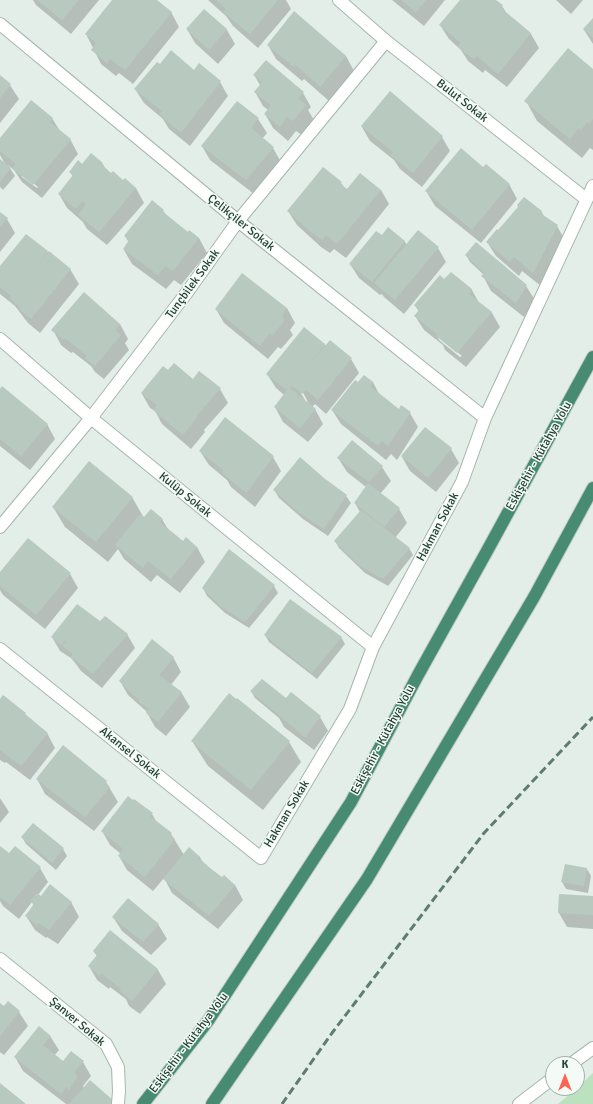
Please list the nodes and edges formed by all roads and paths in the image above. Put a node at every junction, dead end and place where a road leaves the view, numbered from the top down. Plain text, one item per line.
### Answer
1 (339, 0) edge
2 (0, 24) edge
3 (386, 41) junction
4 (593, 186) edge
5 (586, 199) junction
6 (238, 221) junction
7 (0, 339) edge
8 (593, 357) edge
9 (91, 418) junction
10 (485, 418) junction
11 (593, 488) edge
12 (0, 527) edge
13 (373, 647) junction
14 (0, 649) edge
15 (261, 858) joint
16 (0, 959) edge
17 (593, 1048) edge
18 (582, 1056) edge
19 (545, 1084) edge
20 (118, 1104) edge
21 (144, 1104) edge
22 (212, 1104) edge
23 (519, 1104) edge

1 - 3 street, Bulut Sokak
2 - 6 street, Çelikçiler Sokak
3 - 5 street, Bulut Sokak
3 - 6 street, Tunçbilek Sokak
4 - 5 street, Hakman Sokak
5 - 10 street, Hakman Sokak
6 - 9 street, Tunçbilek Sokak
6 - 10 street, Çelikçiler Sokak
7 - 9 street, Kulüp Sokak
8 - 21 highway, Eskişehir - Kütahya Yolu
9 - 12 street, Tunçbilek Sokak
9 - 13 street, Kulüp Sokak
10 - 13 street, Hakman Sokak
11 - 22 highway
13 - 15 street, Hakman Sokak
14 - 15 street, Akansel Sokak
16 - 20 street, Şanver Sokak
17 - 18 street
19 - 23 street

